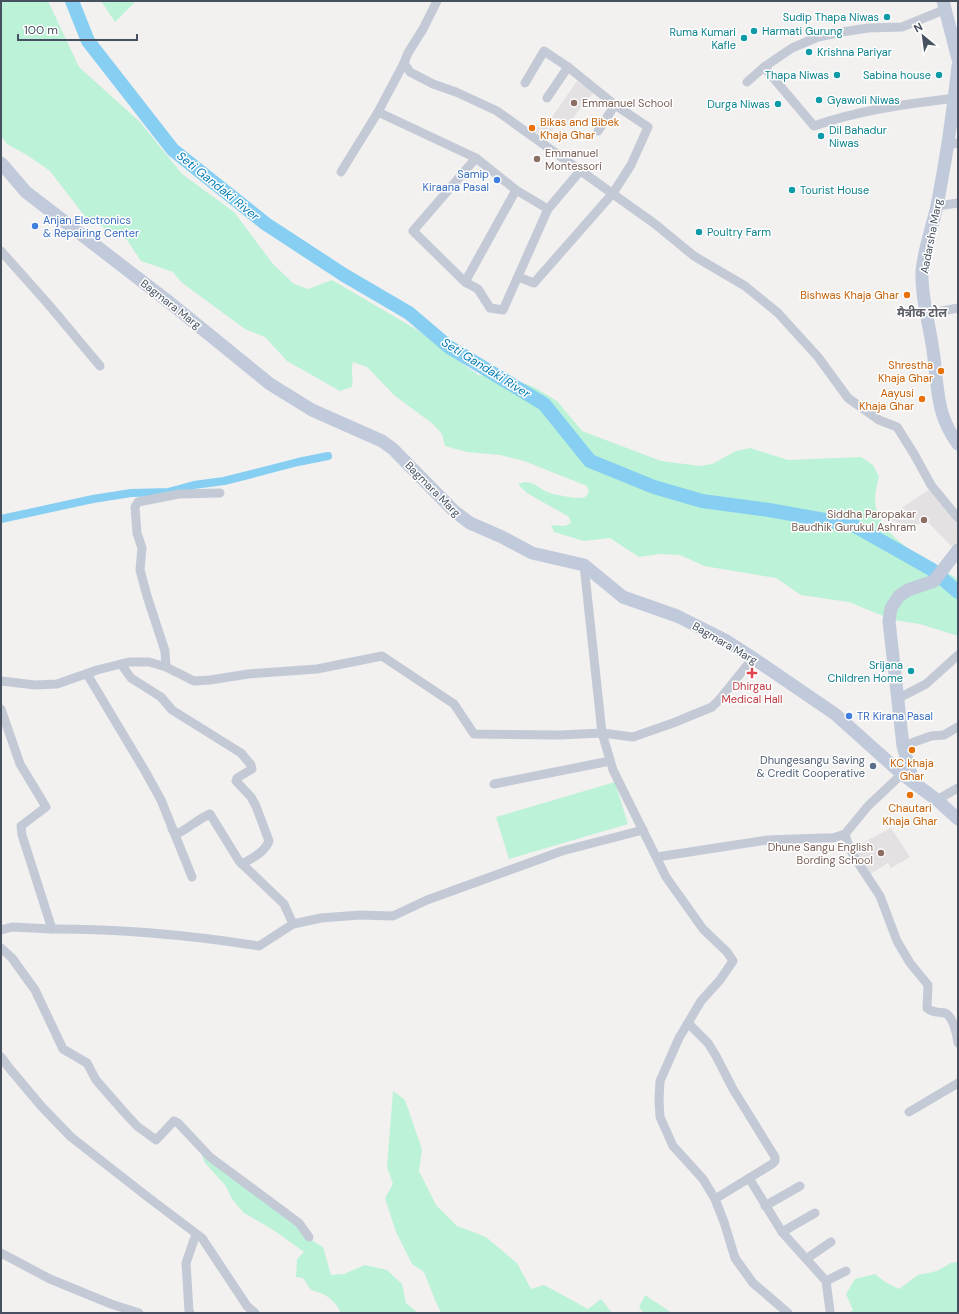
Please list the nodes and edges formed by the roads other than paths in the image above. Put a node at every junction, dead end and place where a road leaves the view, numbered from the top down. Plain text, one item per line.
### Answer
1 (437, 1) edge
2 (944, 5) edge
3 (958, 59) edge
4 (404, 63) junction
5 (958, 66) edge
6 (568, 67) junction
7 (764, 67) junction
8 (747, 82) dead end
9 (524, 83) dead end
10 (547, 98) dead end
11 (955, 98) junction
12 (615, 105) junction
13 (378, 112) junction
14 (598, 131) dead end
15 (952, 144) edge
16 (476, 158) junction
17 (1, 163) edge
18 (581, 170) junction
19 (341, 172) dead end
20 (516, 190) junction
21 (613, 193) junction
22 (958, 203) edge
23 (936, 206) junction
24 (548, 209) junction
25 (1, 251) edge
26 (518, 277) junction
27 (465, 282) junction
28 (958, 308) edge
29 (927, 314) junction
30 (100, 366) dead end
31 (958, 444) edge
32 (220, 492) dead end
33 (958, 518) edge
34 (958, 550) edge
35 (584, 565) junction
36 (958, 655) edge
37 (753, 658) junction
38 (121, 664) junction
39 (166, 667) junction
40 (87, 674) junction
41 (1, 681) edge
42 (899, 698) junction
43 (1, 709) edge
44 (958, 727) edge
45 (602, 733) junction
46 (903, 746) junction
47 (610, 761) junction
48 (907, 777) junction
49 (494, 784) dead end
50 (958, 788) edge
51 (937, 800) junction
52 (958, 819) edge
53 (172, 828) junction
54 (643, 830) junction
55 (845, 834) junction
56 (657, 857) junction
57 (242, 864) junction
58 (192, 877) dead end
59 (293, 924) junction
60 (52, 929) junction
61 (1, 930) edge
62 (1, 948) edge
63 (688, 1024) junction
64 (957, 1032) edge
65 (958, 1043) edge
66 (1, 1057) edge
67 (958, 1083) edge
68 (909, 1112) dead end
69 (749, 1178) junction
70 (800, 1186) dead end
71 (715, 1199) junction
72 (765, 1206) junction
73 (815, 1213) dead end
74 (782, 1232) junction
75 (196, 1234) junction
76 (309, 1237) dead end
77 (831, 1242) dead end
78 (1, 1253) edge
79 (806, 1259) junction
80 (846, 1271) dead end
81 (826, 1281) junction
82 (830, 1311) dead end
83 (139, 1313) edge
84 (190, 1313) edge
85 (255, 1313) edge
86 (788, 1313) edge

1 - 4 street
2 - 3 main road
2 - 7 street
4 - 13 street
4 - 18 street
5 - 11 main road, Aadarsha Marg
6 - 9 street
6 - 10 street
6 - 12 street
7 - 8 street
7 - 11 street
11 - 15 main road, Aadarsha Marg
12 - 14 street
12 - 21 street
13 - 16 street
13 - 19 street
15 - 23 main road, Aadarsha Marg
16 - 20 street
16 - 27 street
17 - 35 main road, Bagmara Marg
18 - 21 street
18 - 24 street
20 - 24 street
20 - 27 street
21 - 26 street
21 - 33 street
22 - 23 street
23 - 29 main road, Aadarsha Marg
24 - 26 street
25 - 30 street
26 - 27 street
28 - 29 street
29 - 31 main road, Aadarsha Marg
32 - 39 street
34 - 42 main road
35 - 37 main road, Bagmara Marg
35 - 45 street
36 - 42 street
37 - 45 street
37 - 48 main road, Bagmara Marg
38 - 39 street
38 - 40 street
38 - 57 street
39 - 45 street
40 - 41 street
40 - 53 street
42 - 46 main road
43 - 60 street
44 - 46 street
45 - 47 street
46 - 48 main road
47 - 49 street
47 - 54 street
48 - 51 main road, Bagmara Marg
48 - 55 street
50 - 51 street
51 - 52 main road, Bagmara Marg
53 - 57 street
53 - 58 street
54 - 56 street
54 - 59 street
55 - 56 street
55 - 64 street
56 - 63 street
57 - 59 street
59 - 60 street
60 - 61 street
62 - 76 street
63 - 69 street
63 - 71 street
64 - 65 street
66 - 75 street
67 - 68 street
69 - 71 street
69 - 72 street
70 - 72 street
71 - 86 street
72 - 74 street
73 - 74 street
74 - 79 street
75 - 84 street
75 - 85 street
77 - 79 street
78 - 83 street
79 - 81 street
80 - 81 street
81 - 82 street

